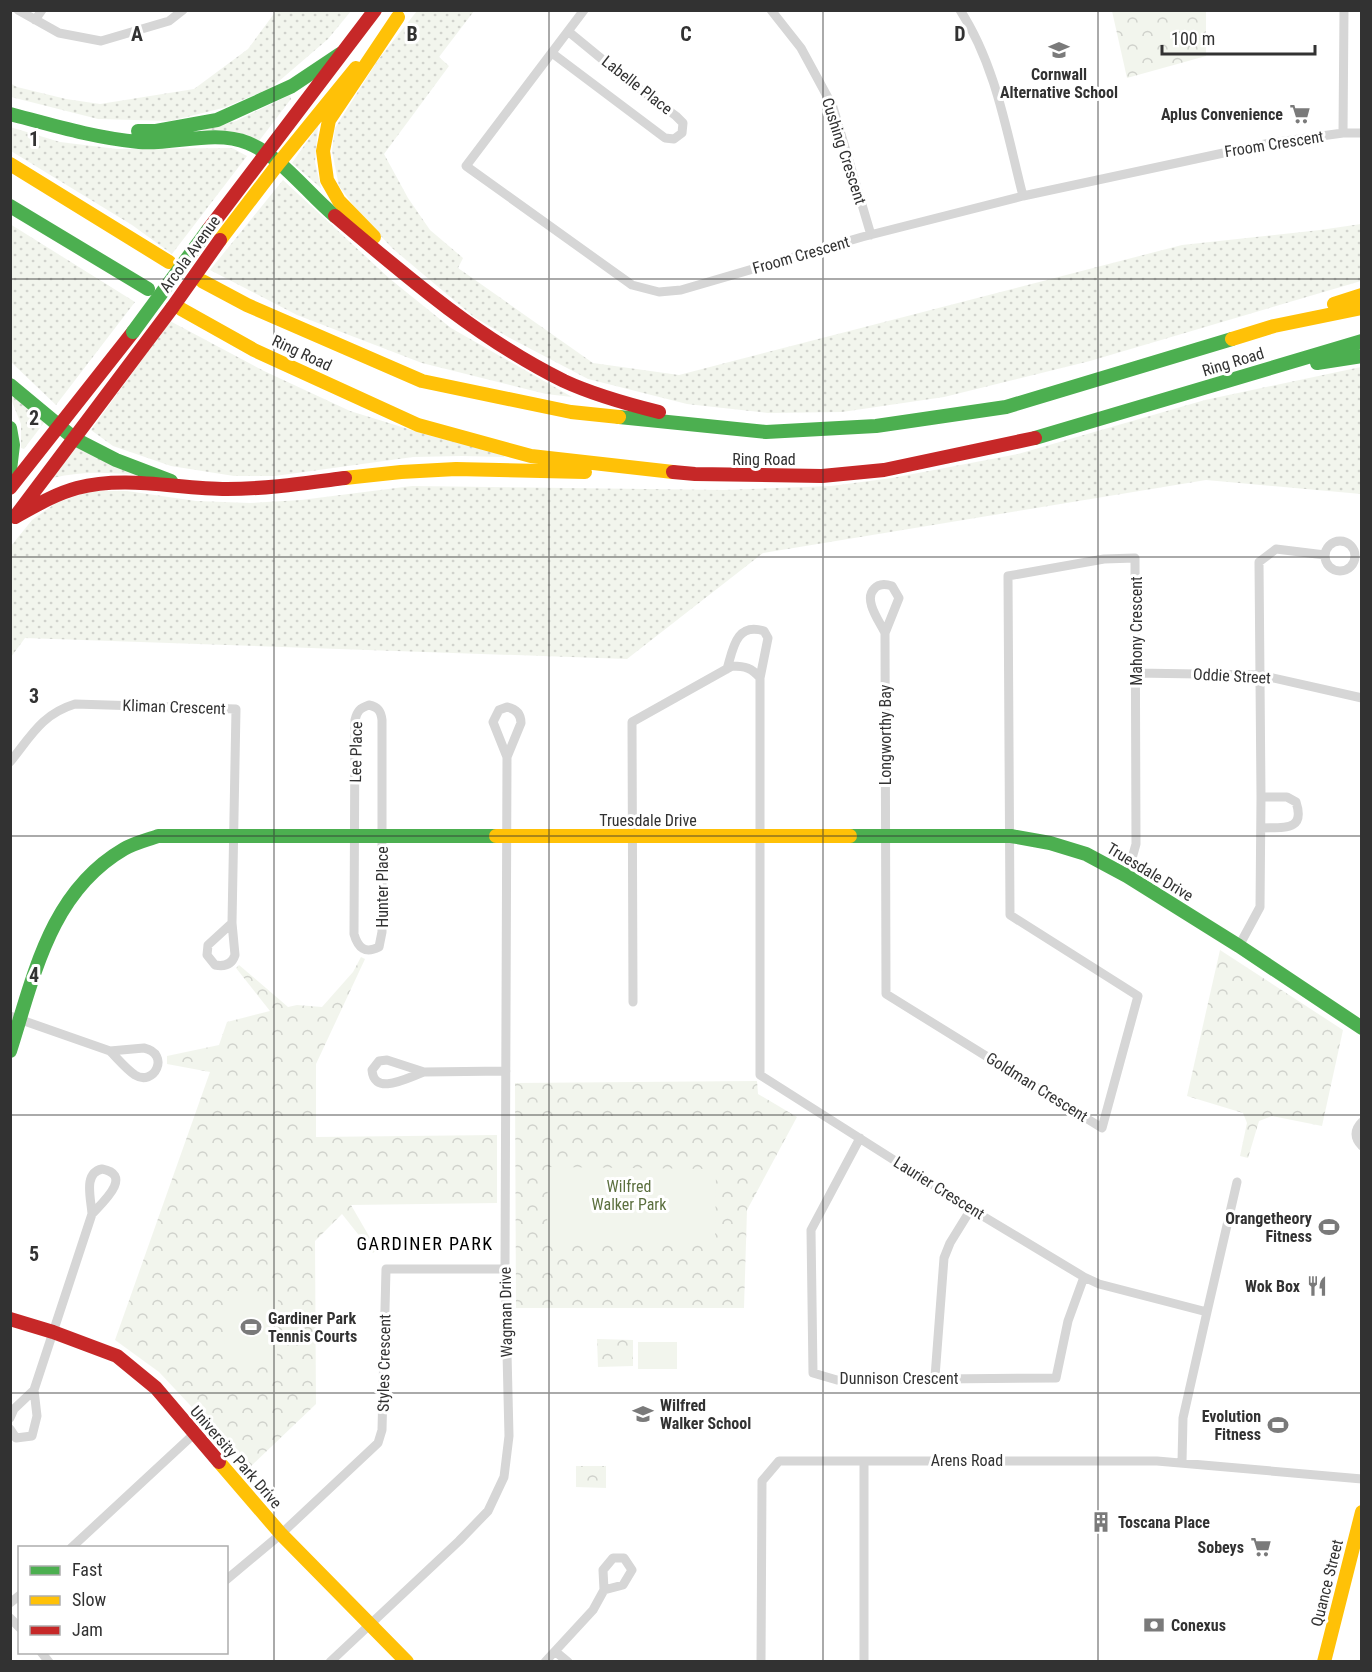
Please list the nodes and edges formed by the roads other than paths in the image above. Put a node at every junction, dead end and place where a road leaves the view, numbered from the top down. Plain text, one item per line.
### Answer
1 (18, 10) edge
2 (42, 10) edge
3 (183, 10) edge
4 (375, 10) edge
5 (584, 10) edge
6 (771, 10) edge
7 (960, 10) edge
8 (1344, 10) edge
9 (401, 14) edge
10 (35, 20) junction
11 (569, 32) junction
12 (552, 53) junction
13 (340, 54) junction
14 (10, 114) edge
15 (74, 131) junction
16 (1343, 133) junction
17 (1362, 133) edge
18 (266, 154) junction
19 (10, 164) edge
20 (278, 164) junction
21 (1023, 196) junction
22 (10, 206) edge
23 (871, 235) junction
24 (169, 262) dead end
25 (202, 281) dead end
26 (148, 289) dead end
27 (424, 290) junction
28 (1362, 295) edge
29 (1362, 308) edge
30 (181, 309) dead end
31 (1274, 326) junction
32 (1362, 341) edge
33 (1362, 356) edge
34 (1248, 374) junction
35 (10, 385) edge
36 (10, 428) edge
37 (59, 428) junction
38 (766, 432) junction
39 (75, 439) junction
40 (10, 470) edge
41 (695, 474) junction
42 (185, 487) junction
43 (10, 489) edge
44 (13, 520) edge
45 (1325, 555) dead end
46 (885, 633) junction
47 (727, 669) junction
48 (1136, 673) junction
49 (1260, 675) junction
50 (759, 678) junction
51 (1362, 698) edge
52 (507, 757) junction
53 (10, 762) edge
54 (1261, 797) junction
55 (1261, 828) junction
56 (382, 835) junction
57 (232, 836) junction
58 (356, 836) junction
59 (759, 836) junction
60 (885, 836) junction
61 (1011, 836) junction
62 (507, 837) junction
63 (632, 837) junction
64 (1127, 876) junction
65 (232, 923) junction
66 (1239, 946) junction
67 (633, 1002) dead end
68 (16, 1018) edge
69 (1360, 1024) edge
70 (10, 1051) edge
71 (110, 1052) junction
72 (506, 1071) junction
73 (424, 1072) junction
74 (1362, 1122) edge
75 (860, 1138) junction
76 (1362, 1146) edge
77 (1237, 1182) dead end
78 (971, 1209) junction
79 (92, 1214) junction
80 (505, 1269) junction
81 (1084, 1277) junction
82 (1207, 1312) junction
83 (10, 1318) edge
84 (53, 1332) junction
85 (935, 1377) junction
86 (34, 1390) junction
87 (10, 1418) edge
88 (10, 1430) edge
89 (194, 1434) junction
90 (864, 1461) junction
91 (1182, 1462) junction
92 (1362, 1479) edge
93 (1362, 1512) edge
94 (281, 1534) junction
95 (73, 1546) edge
96 (228, 1578) edge
97 (604, 1590) dead end
98 (370, 1626) junction
99 (556, 1652) junction
100 (330, 1662) edge
101 (407, 1662) edge
102 (545, 1662) edge
103 (568, 1662) edge
104 (761, 1662) edge
105 (864, 1662) edge
106 (1324, 1662) edge

1 - 10 street
2 - 10 street
3 - 10 street
4 - 13 main road, Arcola Avenue
5 - 11 street, Froom Crescent
6 - 23 street, Cushing Crescent
7 - 21 street
8 - 16 street
9 - 20 main road, Arcola Avenue
9 - 27 main road
11 - 12 street, Froom Crescent
11 - 12 street, Labelle Place
12 - 23 street, Froom Crescent
13 - 15 main road
13 - 18 main road, Arcola Avenue
14 - 15 main road
15 - 18 main road
16 - 17 street, Froom Crescent
16 - 21 street, Froom Crescent
18 - 20 main road
18 - 37 main road, Arcola Avenue, bridge
19 - 24 main road
20 - 27 main road
20 - 39 main road, Arcola Avenue, bridge
21 - 23 street, Froom Crescent
22 - 26 main road
25 - 38 main road, Ring Road
27 - 38 main road
28 - 31 main road
29 - 31 main road, Ring Road
30 - 41 main road, Ring Road
31 - 38 main road, Ring Road
32 - 34 main road, Ring Road
33 - 34 main road
34 - 41 main road, Ring Road
35 - 37 main road
36 - 40 main road
37 - 39 main road
37 - 43 main road, Arcola Avenue
39 - 42 main road
39 - 44 main road, Arcola Avenue
41 - 42 main road
42 - 44 main road
45 - 49 street
46 - 46 street, Longworthy Bay
46 - 60 street, Longworthy Bay
47 - 50 street
47 - 50 street
47 - 63 street
48 - 49 street, Oddie Street
48 - 61 street, Mahony Crescent
48 - 64 street, Mahony Crescent
49 - 51 street, Oddie Street
49 - 54 street
50 - 59 street
52 - 52 street
52 - 62 street, Wagman Drive
53 - 57 street, Kliman Crescent
54 - 55 street
54 - 55 street
55 - 66 street
56 - 58 main road, Truesdale Drive
56 - 58 street, Hunter Place
56 - 58 street, Lee Place
56 - 62 main road, Truesdale Drive
57 - 58 main road, Truesdale Drive
57 - 65 street
57 - 68 main road, Truesdale Drive
59 - 60 main road, Truesdale Drive
59 - 63 main road, Truesdale Drive
59 - 75 street, Laurier Crescent
60 - 61 main road, Truesdale Drive
60 - 61 street, Goldman Crescent
61 - 64 main road, Truesdale Drive
62 - 63 main road, Truesdale Drive
62 - 72 street, Wagman Drive
63 - 67 street
64 - 66 main road, Truesdale Drive
65 - 65 street
66 - 69 main road, Truesdale Drive
68 - 70 main road, Truesdale Drive
68 - 71 street
71 - 71 street
72 - 73 street
72 - 80 street, Wagman Drive
73 - 73 street
74 - 76 street
75 - 78 street, Laurier Crescent
75 - 85 street, Dunnison Crescent
77 - 82 street
78 - 81 street, Laurier Crescent
78 - 85 street
79 - 79 street
79 - 84 street
80 - 94 street, Styles Crescent
80 - 98 street, Wagman Drive
81 - 82 street, Laurier Crescent
81 - 85 street, Dunnison Crescent
82 - 91 street
83 - 84 main road, University Park Drive
84 - 86 street
84 - 89 main road, University Park Drive
86 - 87 street
86 - 88 street
89 - 94 main road, University Park Drive
89 - 95 street
90 - 91 street, Arens Road
90 - 104 street, Arens Road
90 - 105 street
91 - 92 street, Arens Road
93 - 106 main road, Quance Street
94 - 96 street
94 - 98 main road, University Park Drive
97 - 99 street
98 - 100 street, Wagman Drive
98 - 101 main road, University Park Drive
99 - 102 street
99 - 103 street

